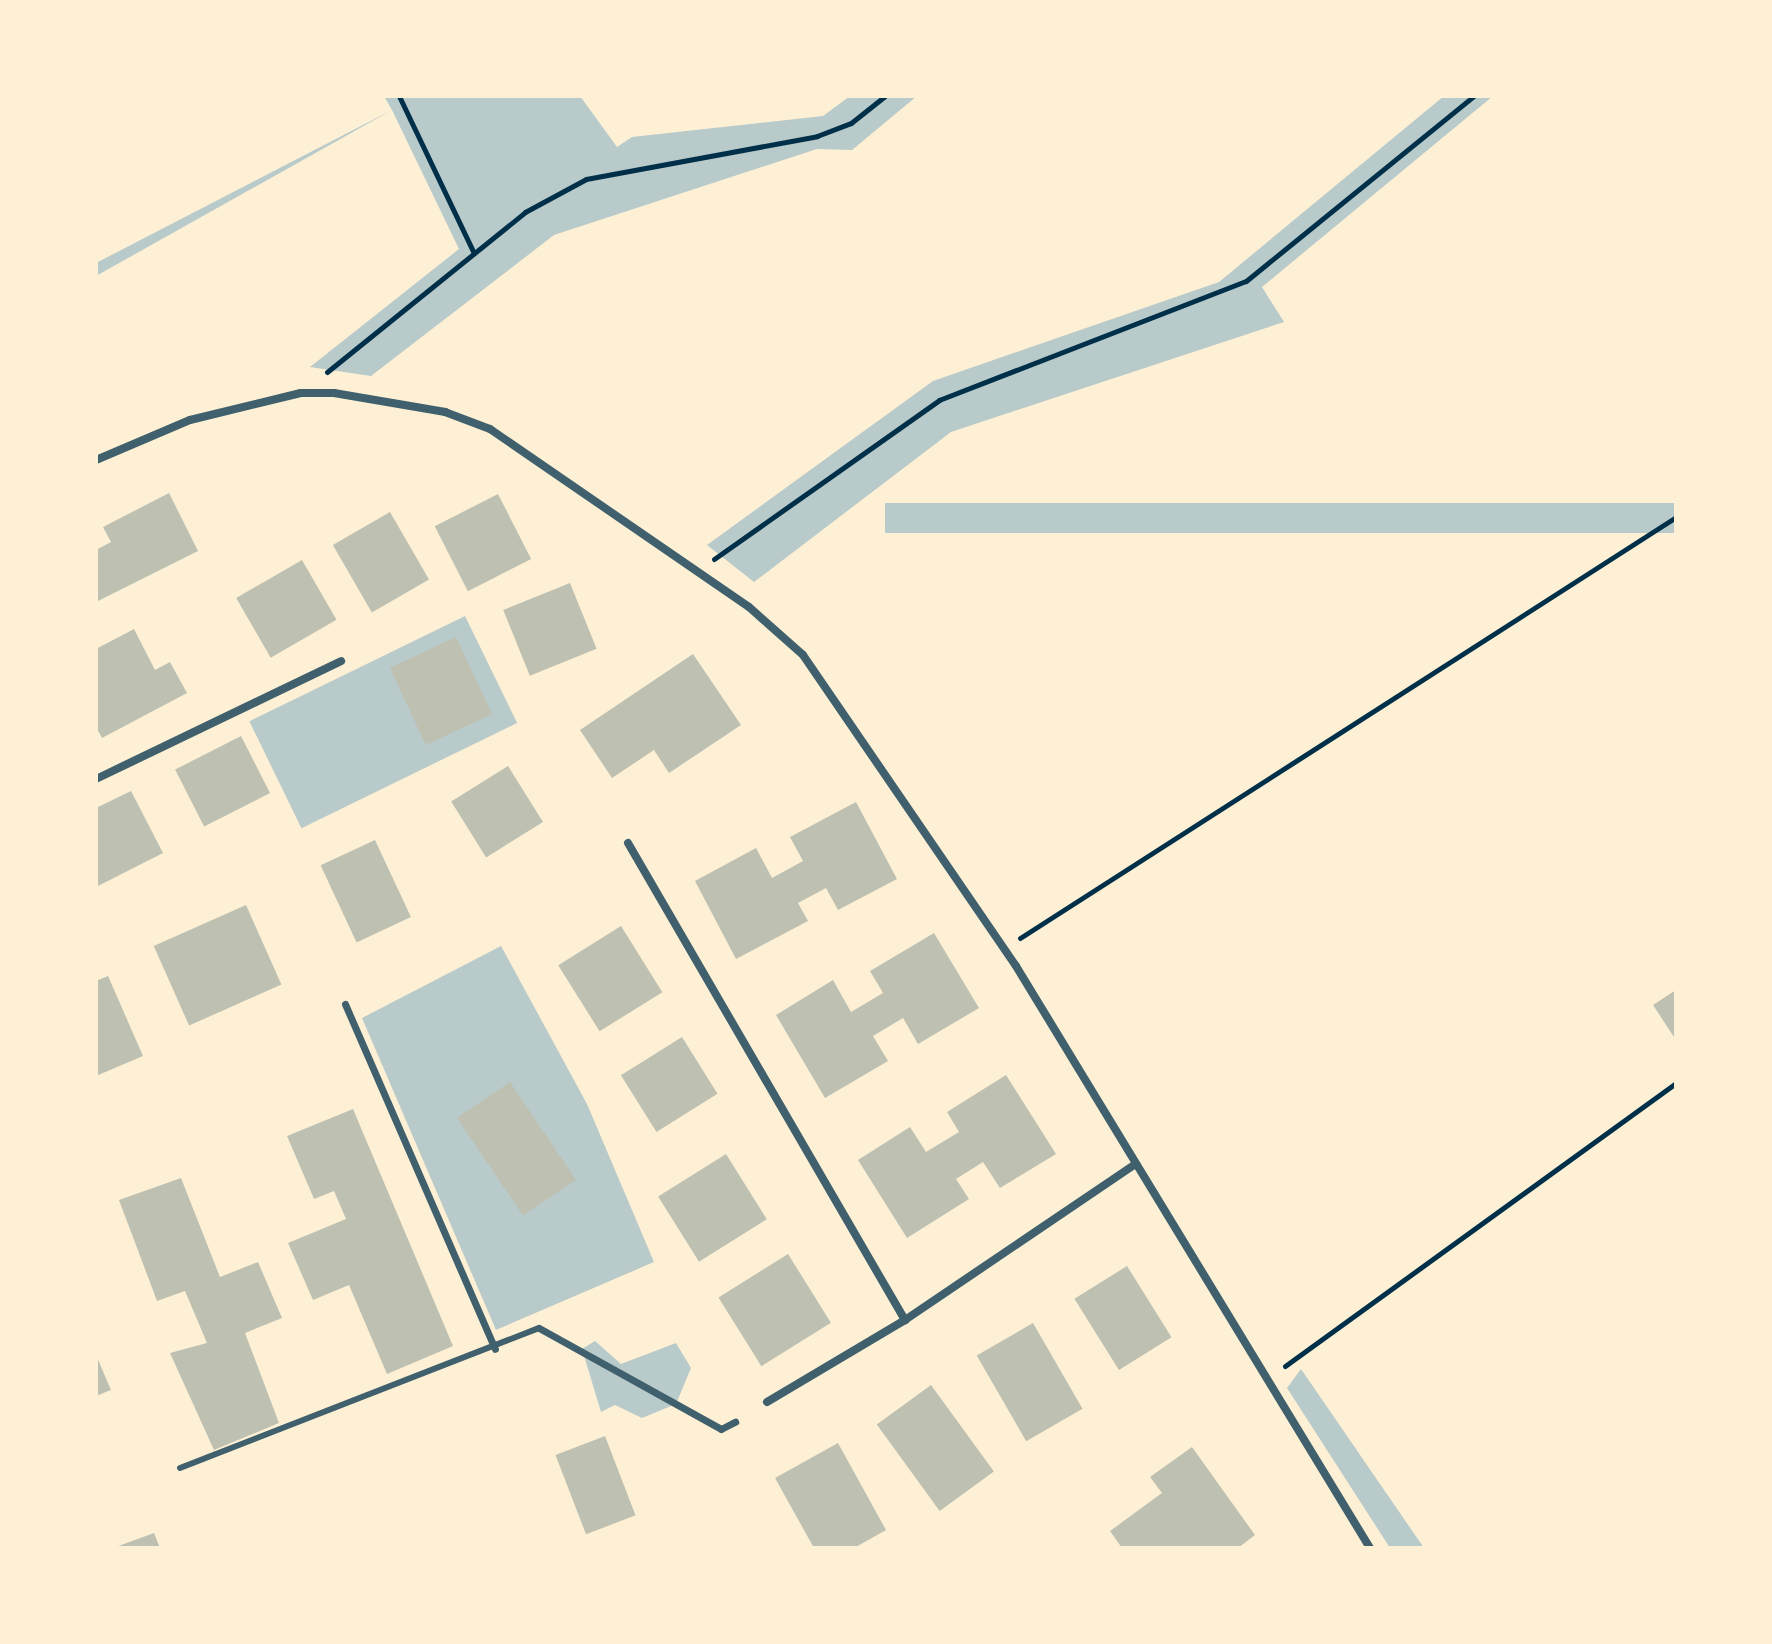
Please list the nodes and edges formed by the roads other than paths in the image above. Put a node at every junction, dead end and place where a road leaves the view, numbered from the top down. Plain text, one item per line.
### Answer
1 (96, 460) edge
2 (341, 661) dead end
3 (96, 779) edge
4 (628, 843) dead end
5 (345, 1004) dead end
6 (1134, 1165) junction
7 (905, 1320) junction
8 (539, 1328) joint
9 (495, 1349) junction
10 (767, 1402) dead end
11 (735, 1422) dead end
12 (180, 1468) dead end
13 (1370, 1548) edge

1 - 6 street
2 - 3 street
4 - 7 street
5 - 9 street
6 - 7 street
6 - 13 street
7 - 10 street
8 - 9 lane
8 - 11 street
9 - 12 lane

